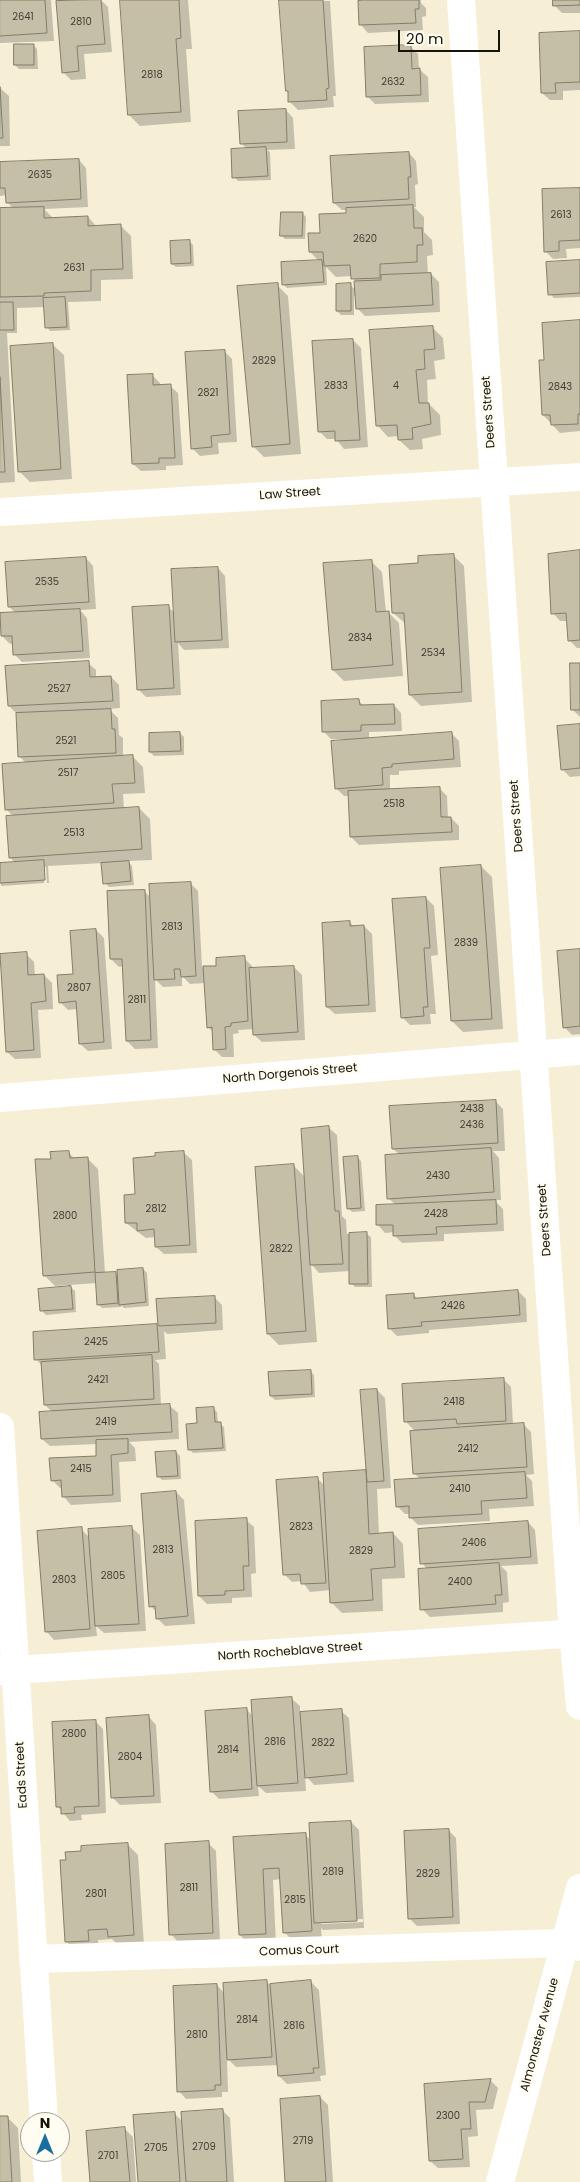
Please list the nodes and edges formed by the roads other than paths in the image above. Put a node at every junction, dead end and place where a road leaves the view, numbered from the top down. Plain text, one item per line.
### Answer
1 (462, 0) edge
2 (580, 477) edge
3 (494, 482) junction
4 (0, 512) edge
5 (580, 1051) edge
6 (534, 1054) junction
7 (0, 1098) edge
8 (0, 1427) edge
9 (576, 1633) edge
10 (8, 1670) edge
11 (580, 1706) edge
12 (580, 1888) edge
13 (573, 1945) edge
14 (32, 1959) junction
15 (43, 2112) edge
16 (47, 2162) edge
17 (48, 2182) edge
18 (500, 2182) edge

1 - 3 street, Deers Street
2 - 3 street, Law Street
3 - 4 street, Law Street
3 - 6 street, Deers Street
5 - 6 street, North Dorgenois Street
6 - 7 street, North Dorgenois Street
6 - 9 street, Deers Street
8 - 10 street, Eads Street
9 - 10 street, North Rocheblave Street
9 - 11 street, Deers Street
10 - 14 street, Eads Street
12 - 13 street, Almonaster Avenue
13 - 14 street, Comus Court
13 - 18 street, Almonaster Avenue
14 - 15 street, Eads Street
16 - 17 street

